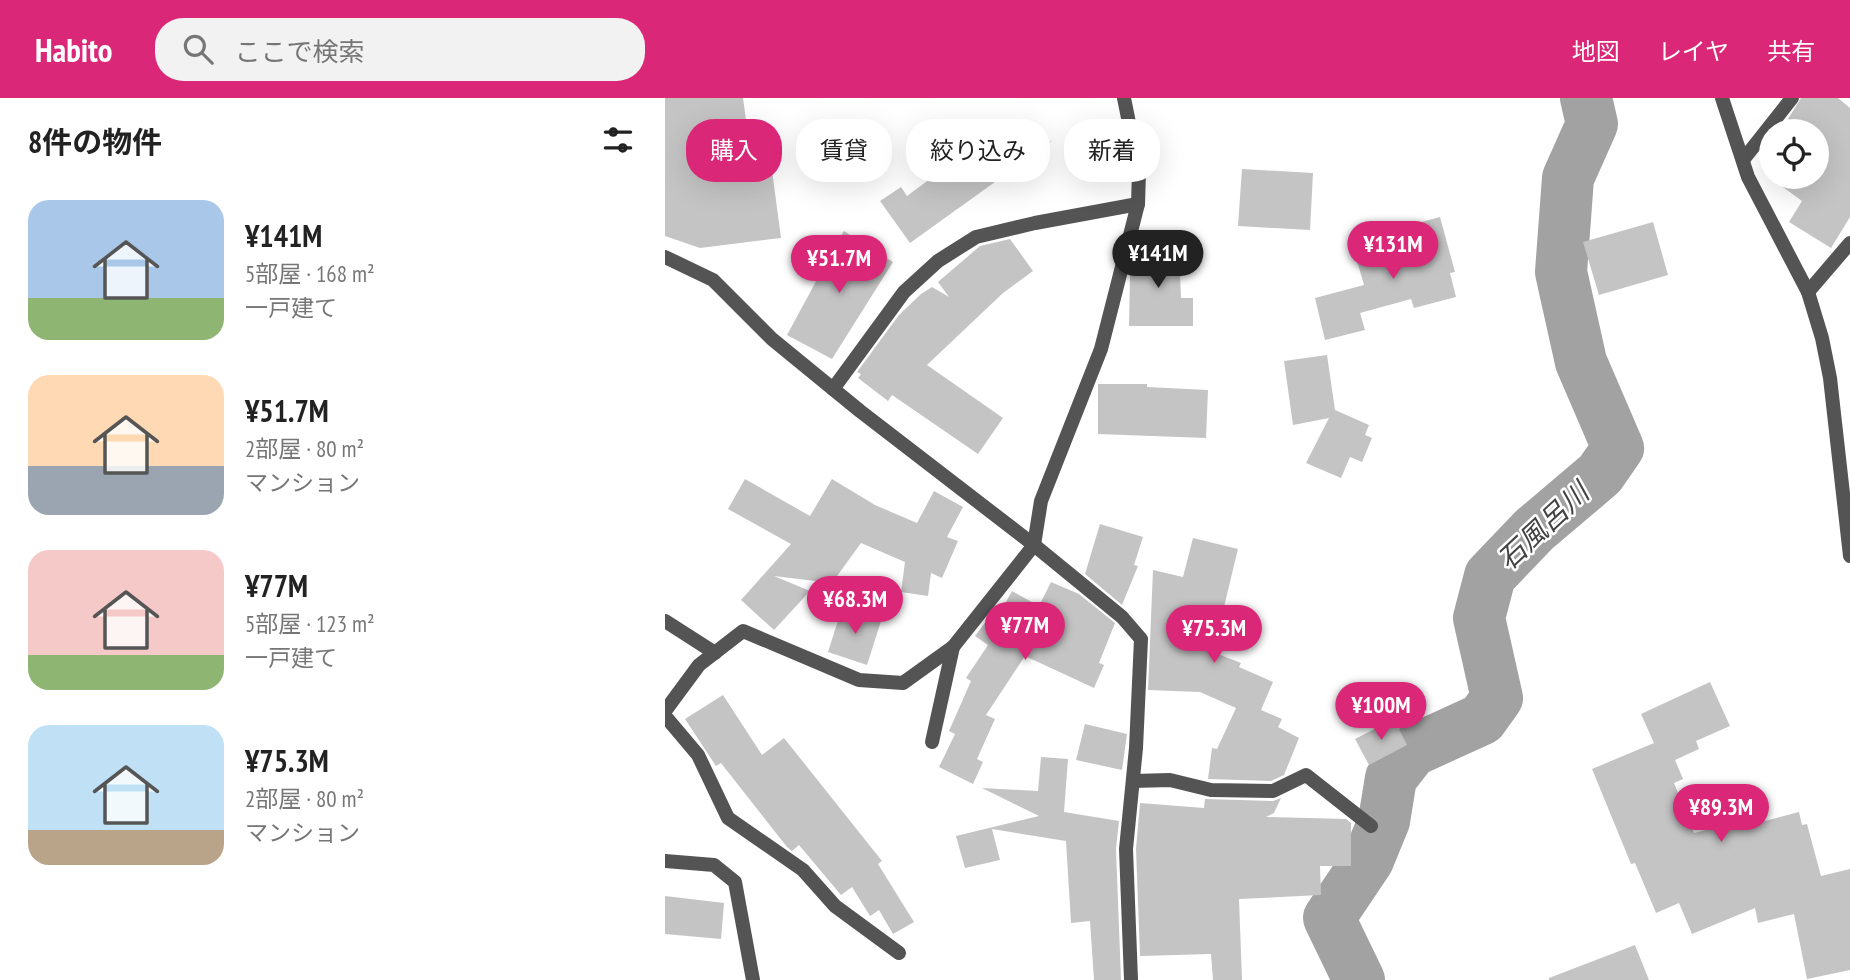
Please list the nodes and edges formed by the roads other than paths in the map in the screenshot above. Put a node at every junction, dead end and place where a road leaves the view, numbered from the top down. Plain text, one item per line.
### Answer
1 (1124, 98) edge
2 (1722, 98) edge
3 (1792, 98) edge
4 (1743, 160) junction
5 (1138, 204) junction
6 (1850, 243) edge
7 (665, 257) edge
8 (1808, 292) junction
9 (833, 388) junction
10 (1034, 545) junction
11 (1850, 556) edge
12 (665, 621) edge
13 (953, 647) junction
14 (715, 653) junction
15 (665, 714) edge
16 (932, 742) dead end
17 (1133, 781) junction
18 (1371, 826) dead end
19 (665, 861) edge
20 (899, 953) dead end
21 (753, 980) edge
22 (1131, 980) edge

1 - 5 street
2 - 4 street
3 - 4 street
4 - 8 street
5 - 9 street
5 - 10 street
6 - 8 street
7 - 9 street
8 - 11 street
9 - 10 street
10 - 13 street
10 - 17 street
12 - 14 street
13 - 14 street
13 - 16 street
14 - 15 street
15 - 20 street
17 - 18 street
17 - 22 street
19 - 21 street

